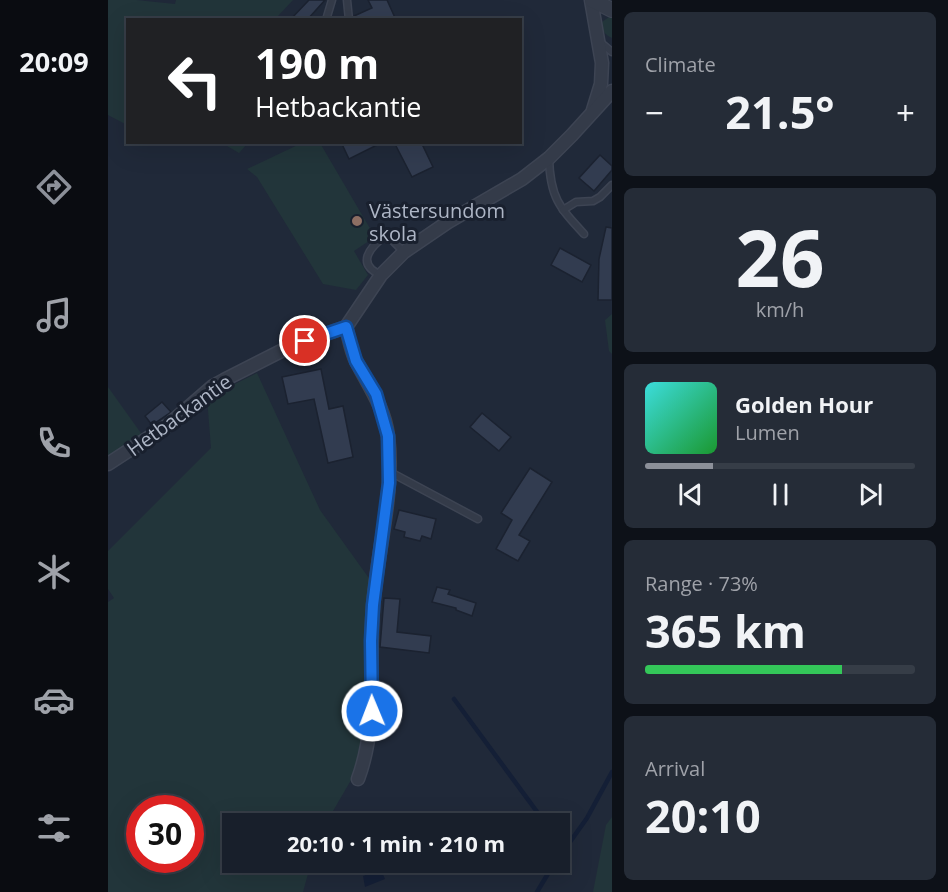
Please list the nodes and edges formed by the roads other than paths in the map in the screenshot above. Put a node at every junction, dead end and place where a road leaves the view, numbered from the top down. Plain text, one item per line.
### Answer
1 (332, 0) edge
2 (347, 0) edge
3 (591, 0) edge
4 (612, 10) edge
5 (327, 18) edge
6 (350, 18) edge
7 (600, 42) junction
8 (612, 52) edge
9 (612, 91) edge
10 (591, 114) junction
11 (549, 158) junction
12 (612, 185) edge
13 (563, 210) junction
14 (584, 234) dead end
15 (404, 252) junction
16 (381, 275) junction
17 (346, 327) junction
18 (108, 464) edge
19 (389, 472) junction
20 (478, 519) dead end
21 (358, 779) dead end

1 - 5 lane
2 - 6 lane
3 - 4 street
3 - 7 street
7 - 8 lane
7 - 10 street
9 - 10 street
10 - 11 street
11 - 13 lane
11 - 15 street
12 - 13 lane
13 - 14 lane
15 - 16 street
15 - 16 lane
16 - 17 street
17 - 18 street, Hetbackantie
17 - 19 street
19 - 20 lane
19 - 21 street

